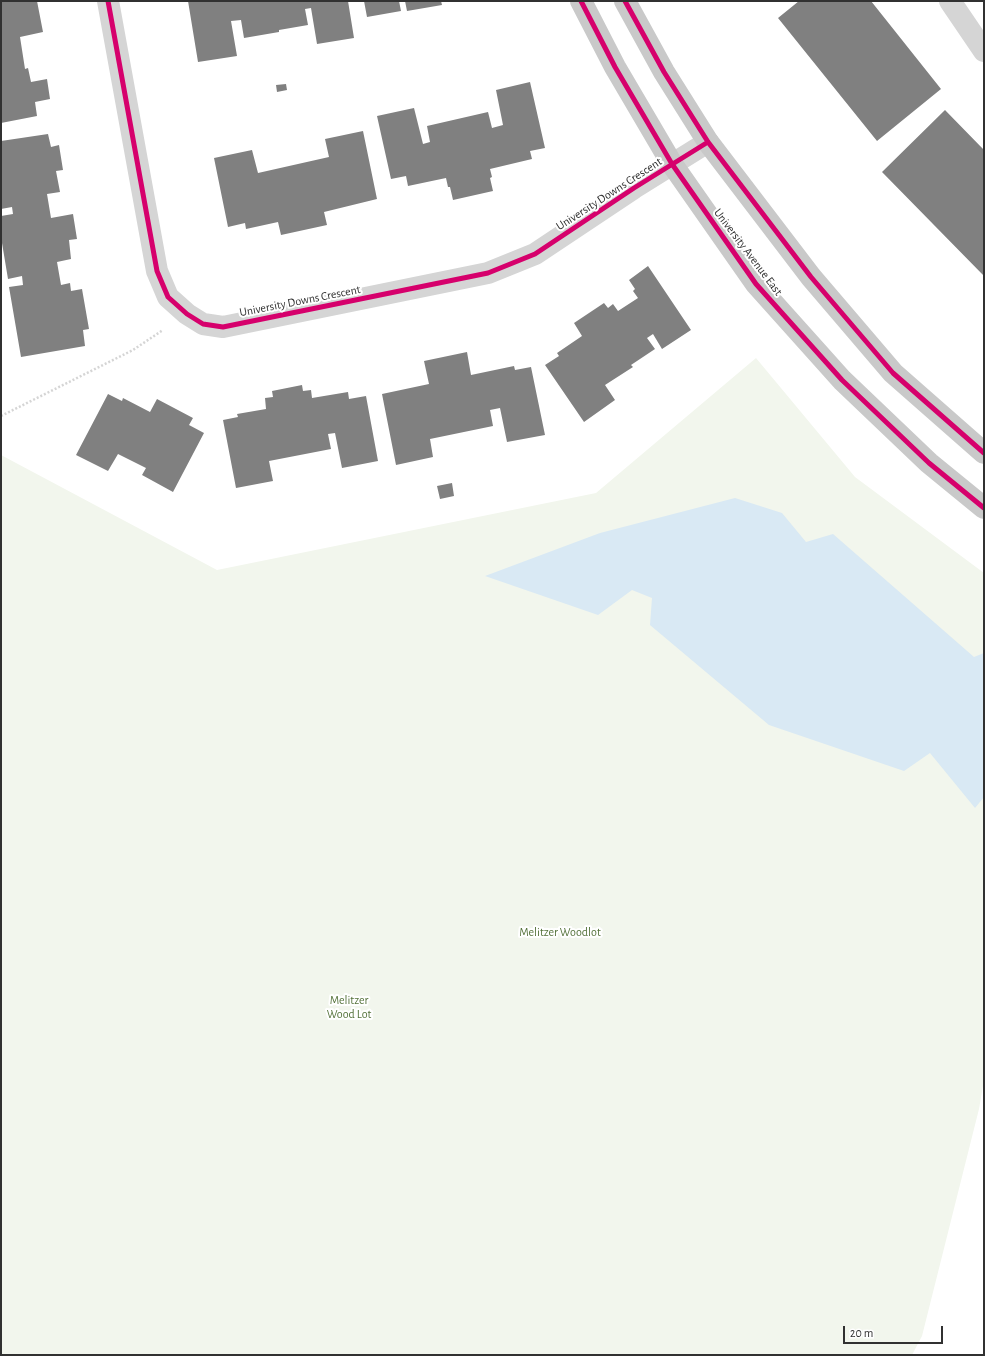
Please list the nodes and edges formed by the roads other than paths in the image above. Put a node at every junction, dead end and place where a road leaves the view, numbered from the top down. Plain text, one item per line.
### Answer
1 (108, 1) edge
2 (581, 1) edge
3 (625, 1) edge
4 (950, 1) edge
5 (984, 50) edge
6 (708, 142) junction
7 (672, 164) junction
8 (984, 453) edge
9 (984, 508) edge

1 - 7 street, University Downs Crescent
2 - 7 main road, University Avenue East
3 - 6 main road
4 - 5 street
6 - 7 street, University Downs Crescent
6 - 8 main road
7 - 9 main road, University Avenue East

